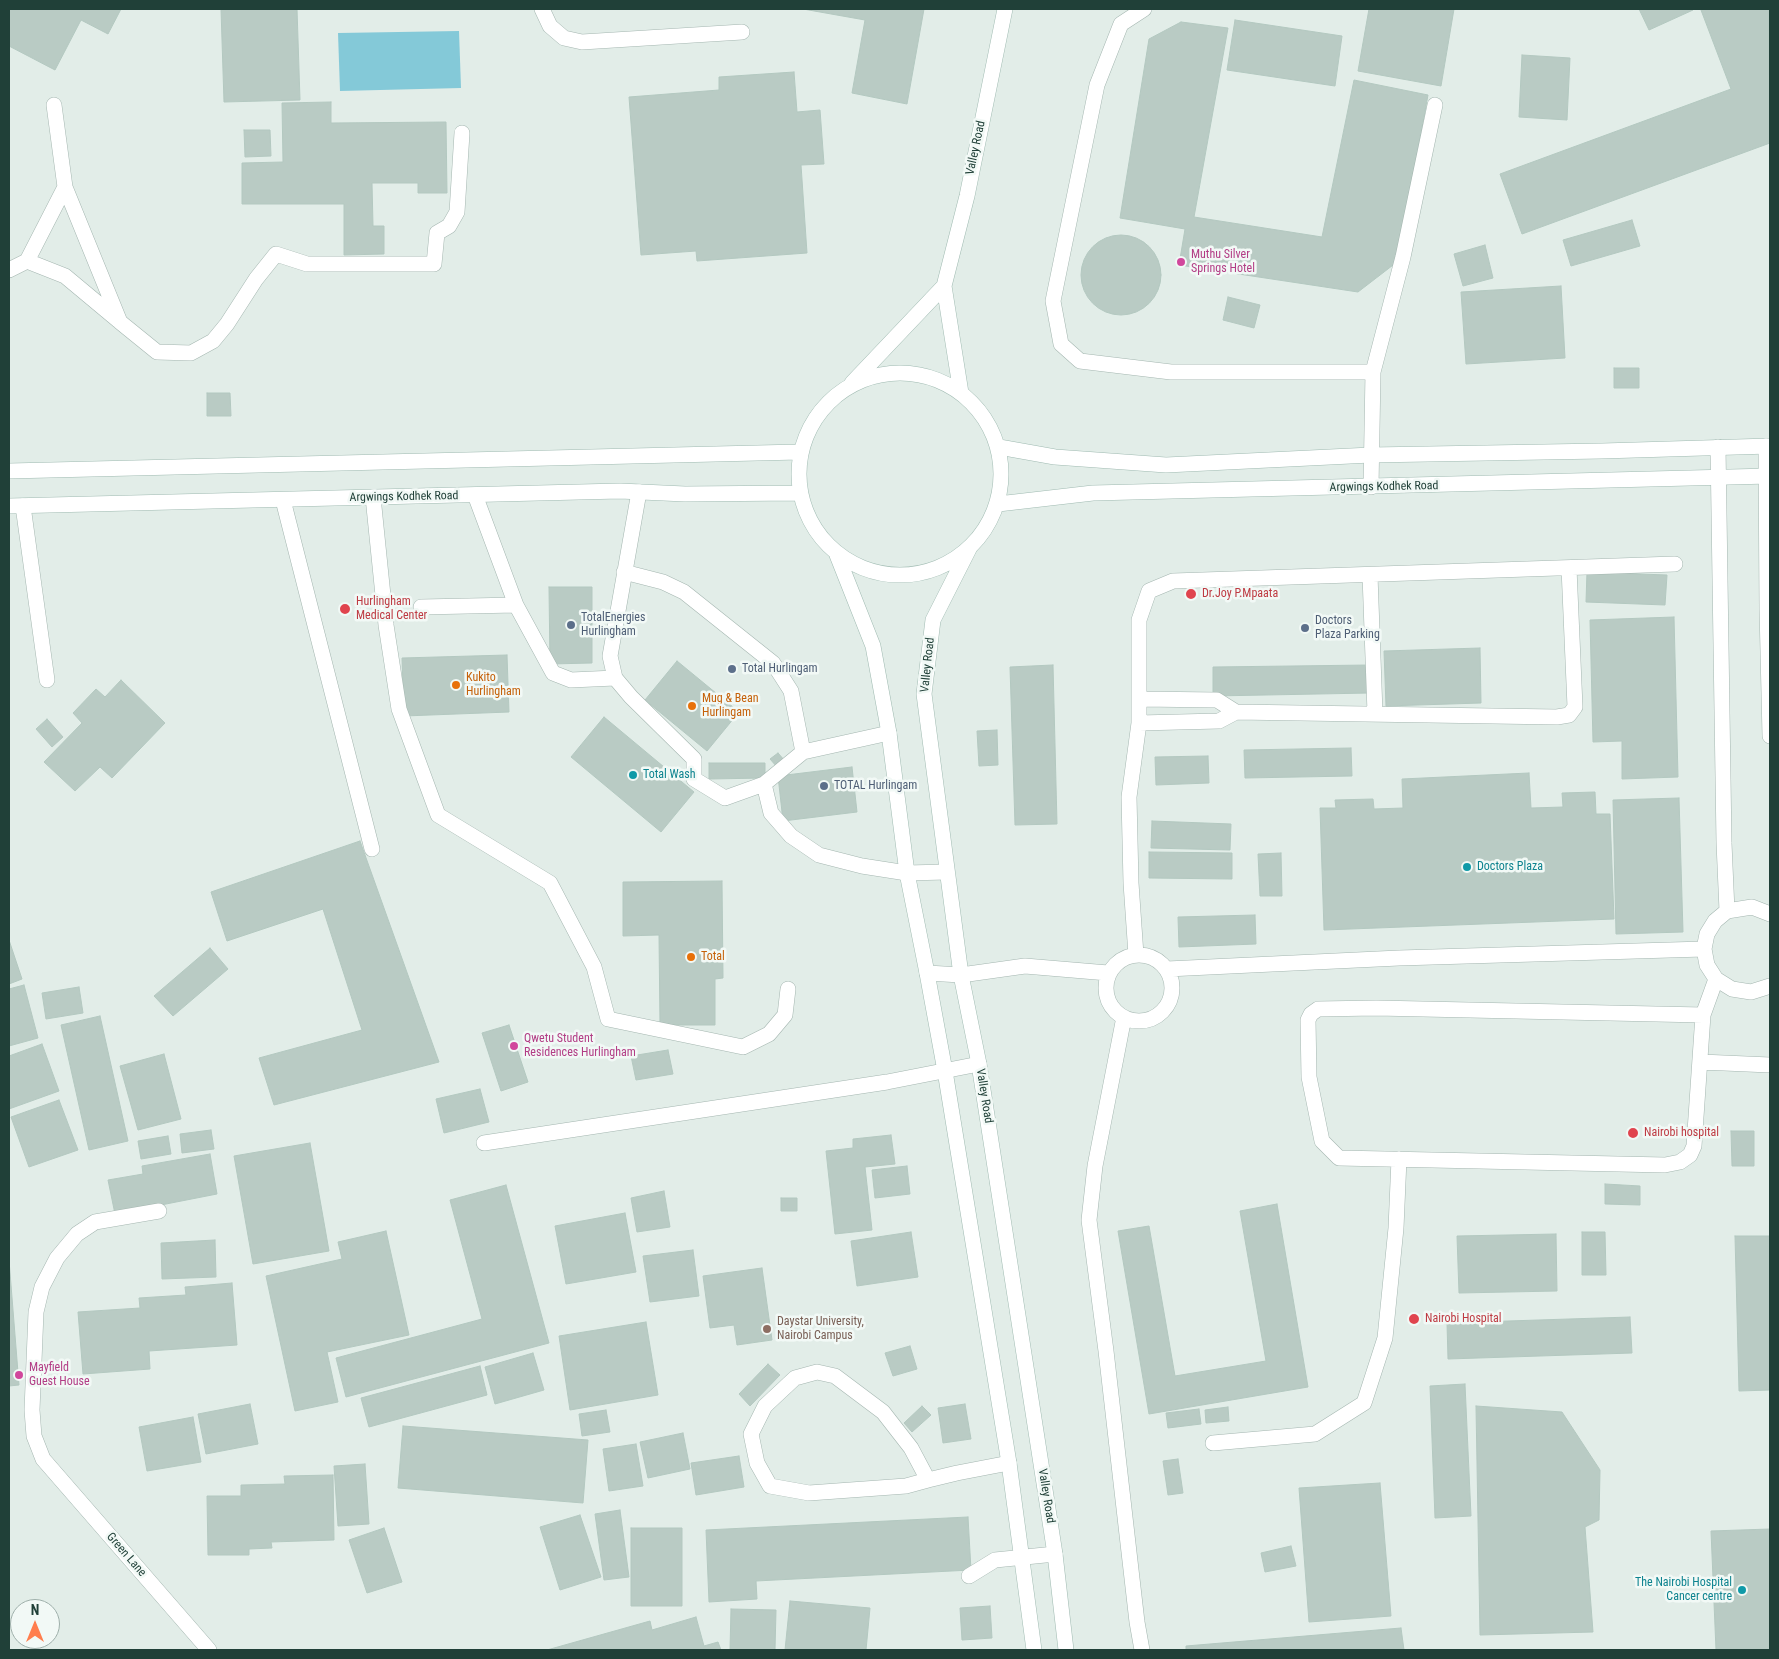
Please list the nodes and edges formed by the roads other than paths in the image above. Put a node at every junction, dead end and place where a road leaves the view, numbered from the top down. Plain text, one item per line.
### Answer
1 (542, 9) edge
2 (1005, 9) edge
3 (1144, 9) edge
4 (742, 32) dead end
5 (54, 105) dead end
6 (1435, 105) dead end
7 (462, 133) dead end
8 (65, 187) junction
9 (27, 261) junction
10 (9, 270) edge
11 (944, 286) junction
12 (120, 322) junction
13 (1373, 372) junction
14 (852, 384) junction
15 (961, 393) junction
16 (1718, 446) junction
17 (1768, 446) edge
18 (999, 447) junction
19 (799, 452) junction
20 (1371, 455) junction
21 (9, 471) edge
22 (1768, 476) edge
23 (1720, 478) junction
24 (1371, 487) junction
25 (639, 492) junction
26 (799, 493) junction
27 (475, 495) junction
28 (374, 497) junction
29 (283, 500) junction
30 (998, 504) junction
31 (16, 506) edge
32 (970, 549) junction
33 (837, 554) junction
34 (1675, 564) dead end
35 (1569, 568) junction
36 (624, 572) junction
37 (1370, 574) junction
38 (516, 605) junction
39 (421, 606) dead end
40 (615, 678) junction
41 (47, 680) dead end
42 (1140, 699) junction
43 (1236, 712) junction
44 (1375, 713) junction
45 (1139, 723) junction
46 (890, 733) junction
47 (1770, 736) edge
48 (803, 752) junction
49 (764, 784) junction
50 (372, 850) dead end
51 (946, 872) junction
52 (907, 874) junction
53 (1727, 911) junction
54 (1770, 914) edge
55 (1704, 949) junction
56 (1136, 955) junction
57 (1167, 970) junction
58 (928, 973) junction
59 (1108, 974) junction
60 (961, 975) junction
61 (1716, 979) junction
62 (1770, 986) edge
63 (788, 990) dead end
64 (1703, 1015) junction
65 (1124, 1018) junction
66 (1701, 1062) junction
67 (979, 1064) junction
68 (1770, 1065) edge
69 (945, 1071) junction
70 (484, 1143) dead end
71 (1399, 1159) junction
72 (159, 1211) dead end
73 (1213, 1443) dead end
74 (1009, 1463) junction
75 (928, 1480) junction
76 (1055, 1554) junction
77 (1023, 1558) junction
78 (970, 1576) dead end
79 (209, 1650) edge
80 (1034, 1650) edge
81 (1066, 1650) edge
82 (1142, 1650) edge

1 - 4 main road
2 - 11 main road, Valley Road
3 - 13 main road
5 - 8 main road
6 - 13 main road
7 - 12 main road
8 - 9 main road
8 - 12 main road
9 - 10 main road
9 - 12 main road
11 - 14 main road, Valley Road
11 - 15 main road, Valley Road
13 - 20 main road
14 - 15 main road
14 - 19 main road
15 - 18 main road
16 - 17 main road
16 - 20 main road
16 - 23 main road
17 - 22 main road
18 - 20 main road
18 - 30 main road
19 - 21 main road
19 - 26 main road
20 - 24 main road
22 - 23 main road, Argwings Kodhek Road
22 - 47 main road
23 - 24 main road, Argwings Kodhek Road
23 - 53 main road
24 - 30 main road, Argwings Kodhek Road
25 - 26 main road, Argwings Kodhek Road
25 - 27 main road, Argwings Kodhek Road
25 - 36 main road
26 - 33 main road
27 - 28 main road, Argwings Kodhek Road
27 - 38 main road
28 - 29 main road, Argwings Kodhek Road
28 - 63 main road
29 - 31 main road, Argwings Kodhek Road
29 - 50 main road
30 - 32 main road
31 - 41 main road
32 - 33 main road
32 - 51 main road, Valley Road
33 - 46 main road
34 - 35 main road
35 - 37 main road
35 - 44 main road
36 - 40 main road
36 - 48 main road
37 - 42 main road
37 - 44 main road
38 - 39 main road
38 - 40 main road
40 - 49 main road
42 - 43 main road
42 - 45 main road
43 - 44 main road
43 - 45 main road
45 - 56 main road
46 - 48 main road
46 - 52 main road
48 - 49 main road
49 - 52 main road
51 - 52 main road
51 - 60 main road, Valley Road
52 - 58 main road
53 - 54 main road
53 - 55 main road
55 - 57 main road
55 - 61 main road
56 - 57 main road
56 - 59 main road
57 - 65 main road
58 - 60 main road
58 - 69 main road
59 - 60 main road
59 - 65 main road
60 - 67 main road, Valley Road
61 - 62 main road
61 - 64 main road
64 - 66 main road
64 - 71 main road
65 - 82 main road
66 - 68 main road
66 - 71 main road
67 - 69 main road
67 - 76 main road, Valley Road
69 - 70 main road
69 - 74 main road
71 - 73 main road
72 - 79 main road, Green Lane
74 - 75 main road
74 - 77 main road
75 - 75 main road
76 - 77 main road
76 - 81 main road, Valley Road
77 - 78 main road
77 - 80 main road

